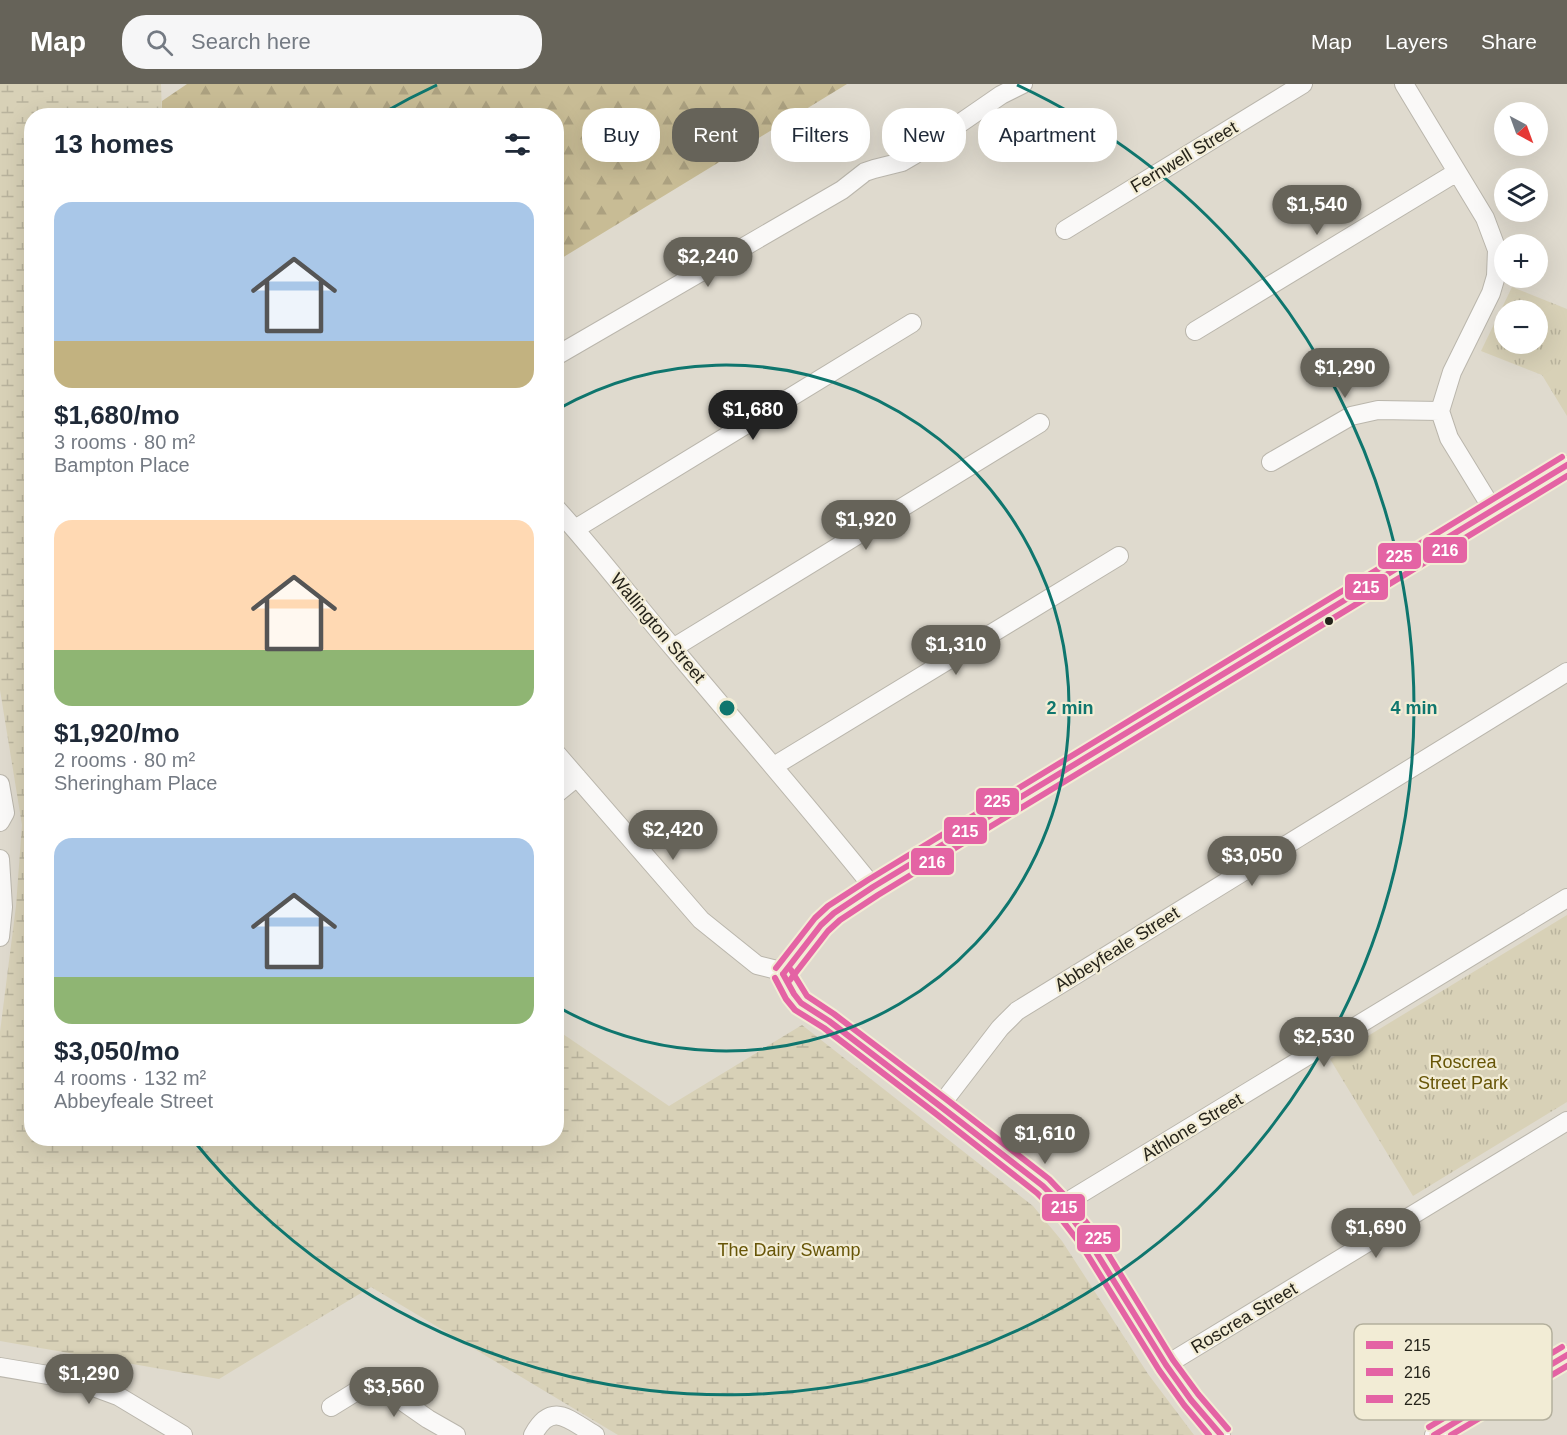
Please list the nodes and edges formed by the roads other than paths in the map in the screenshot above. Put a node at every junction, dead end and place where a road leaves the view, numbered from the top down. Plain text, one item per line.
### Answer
1 (1023, 84) edge
2 (1303, 84) edge
3 (1404, 84) edge
4 (998, 89) edge
5 (1457, 172) junction
6 (1065, 230) dead end
7 (912, 323) dead end
8 (1195, 331) dead end
9 (564, 351) edge
10 (1440, 411) junction
11 (1040, 423) dead end
12 (1271, 462) dead end
13 (1567, 465) edge
14 (1493, 510) junction
15 (564, 517) edge
16 (575, 529) junction
17 (1119, 556) dead end
18 (673, 648) junction
19 (1567, 672) edge
20 (564, 762) edge
21 (774, 766) junction
22 (577, 777) junction
23 (0, 784) edge
24 (564, 788) edge
25 (0, 822) edge
26 (0, 859) edge
27 (873, 887) junction
28 (1567, 898) edge
29 (0, 937) edge
30 (783, 974) junction
31 (940, 1106) junction
32 (1567, 1121) edge
33 (1062, 1206) junction
34 (1567, 1355) edge
35 (1552, 1364) edge
36 (1166, 1365) junction
37 (0, 1367) edge
38 (331, 1407) dead end
39 (1459, 1420) edge
40 (183, 1435) edge
41 (456, 1435) edge
42 (533, 1435) edge
43 (595, 1435) edge
44 (1221, 1435) edge
45 (1434, 1435) edge

1 - 4 street
2 - 6 street, Fernwell Street
3 - 5 street
4 - 9 street
5 - 8 street
5 - 10 street
7 - 16 street
10 - 12 street
10 - 14 street
11 - 18 street
13 - 14 street
14 - 27 street
15 - 16 street, Wallington Street
16 - 18 street, Wallington Street
17 - 21 street
18 - 21 street, Wallington Street
19 - 31 street, Abbeyfeale Street
20 - 22 street
21 - 27 street, Wallington Street
22 - 24 street
22 - 30 street
23 - 25 street
26 - 29 street
27 - 30 street
28 - 33 street, Athlone Street
30 - 31 street
31 - 33 street
32 - 36 street, Roscrea Street
33 - 36 street
34 - 35 street
36 - 44 street
37 - 40 street
38 - 41 street
39 - 45 street
42 - 43 street

